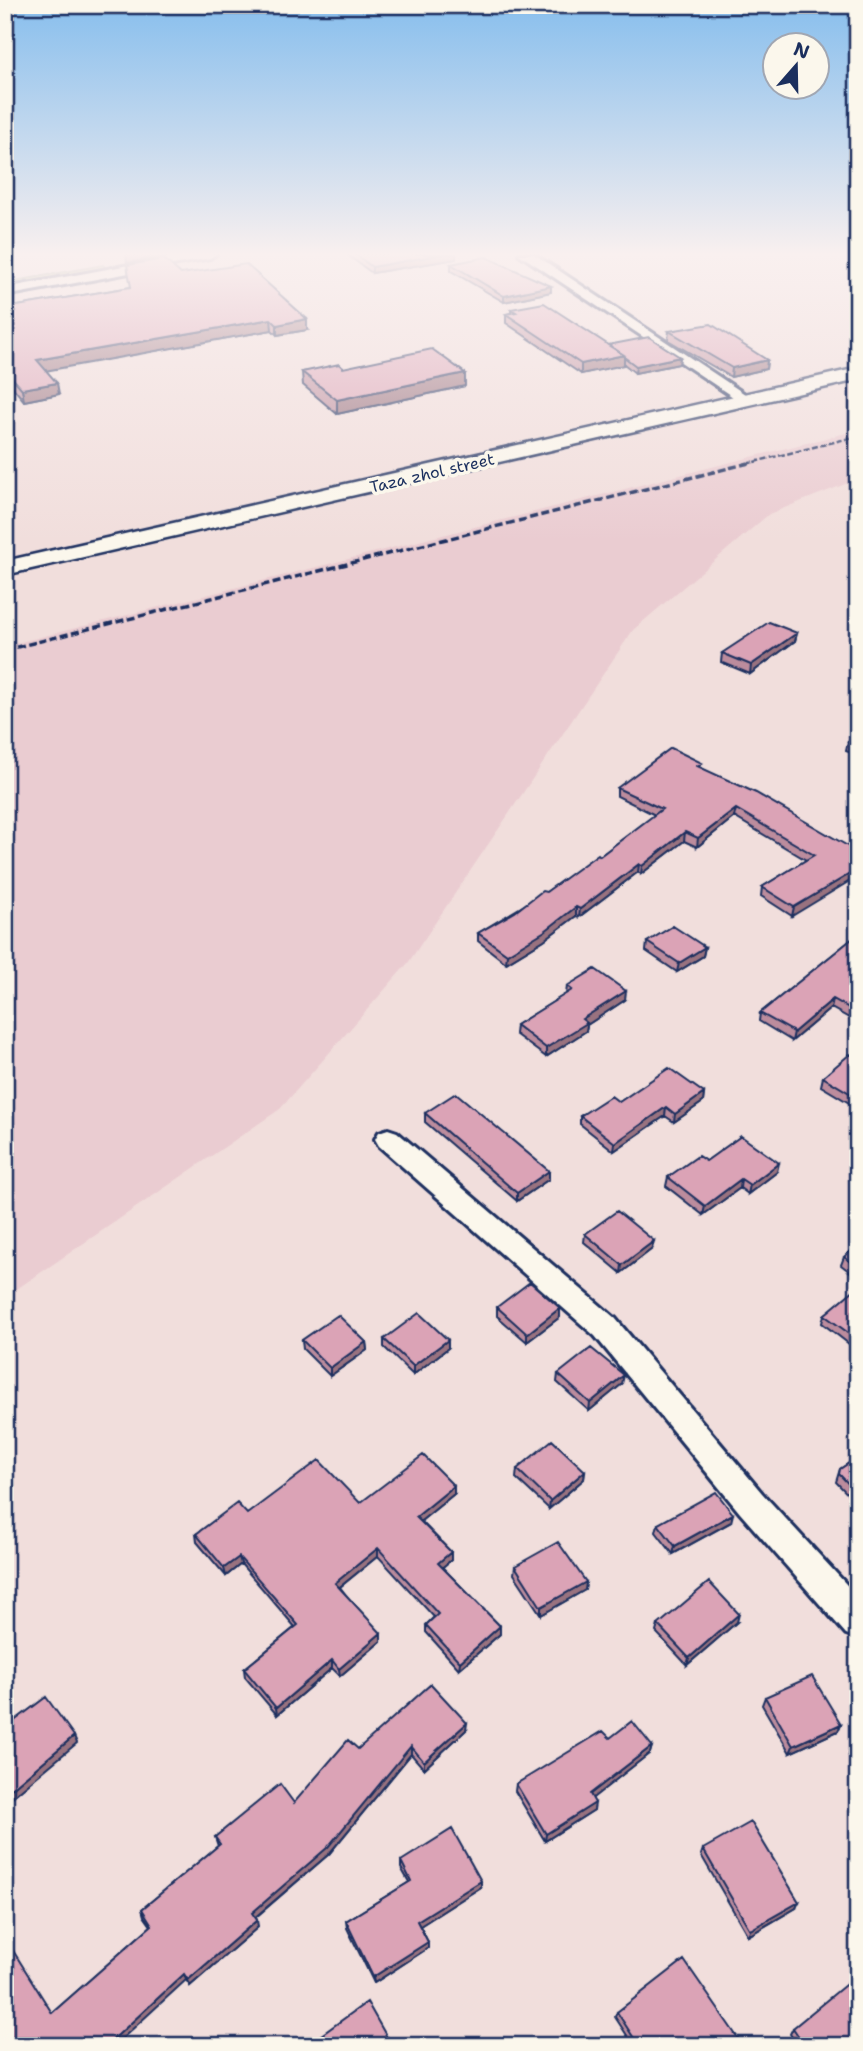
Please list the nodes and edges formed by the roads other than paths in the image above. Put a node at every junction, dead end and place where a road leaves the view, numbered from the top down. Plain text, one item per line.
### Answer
1 (671, 350) edge
2 (858, 374) edge
3 (747, 400) junction
4 (5, 568) edge
5 (388, 1139) dead end
6 (858, 1622) edge

1 - 3 street
2 - 3 main road, Taza zhol street
3 - 4 main road, Taza zhol street
5 - 6 street

